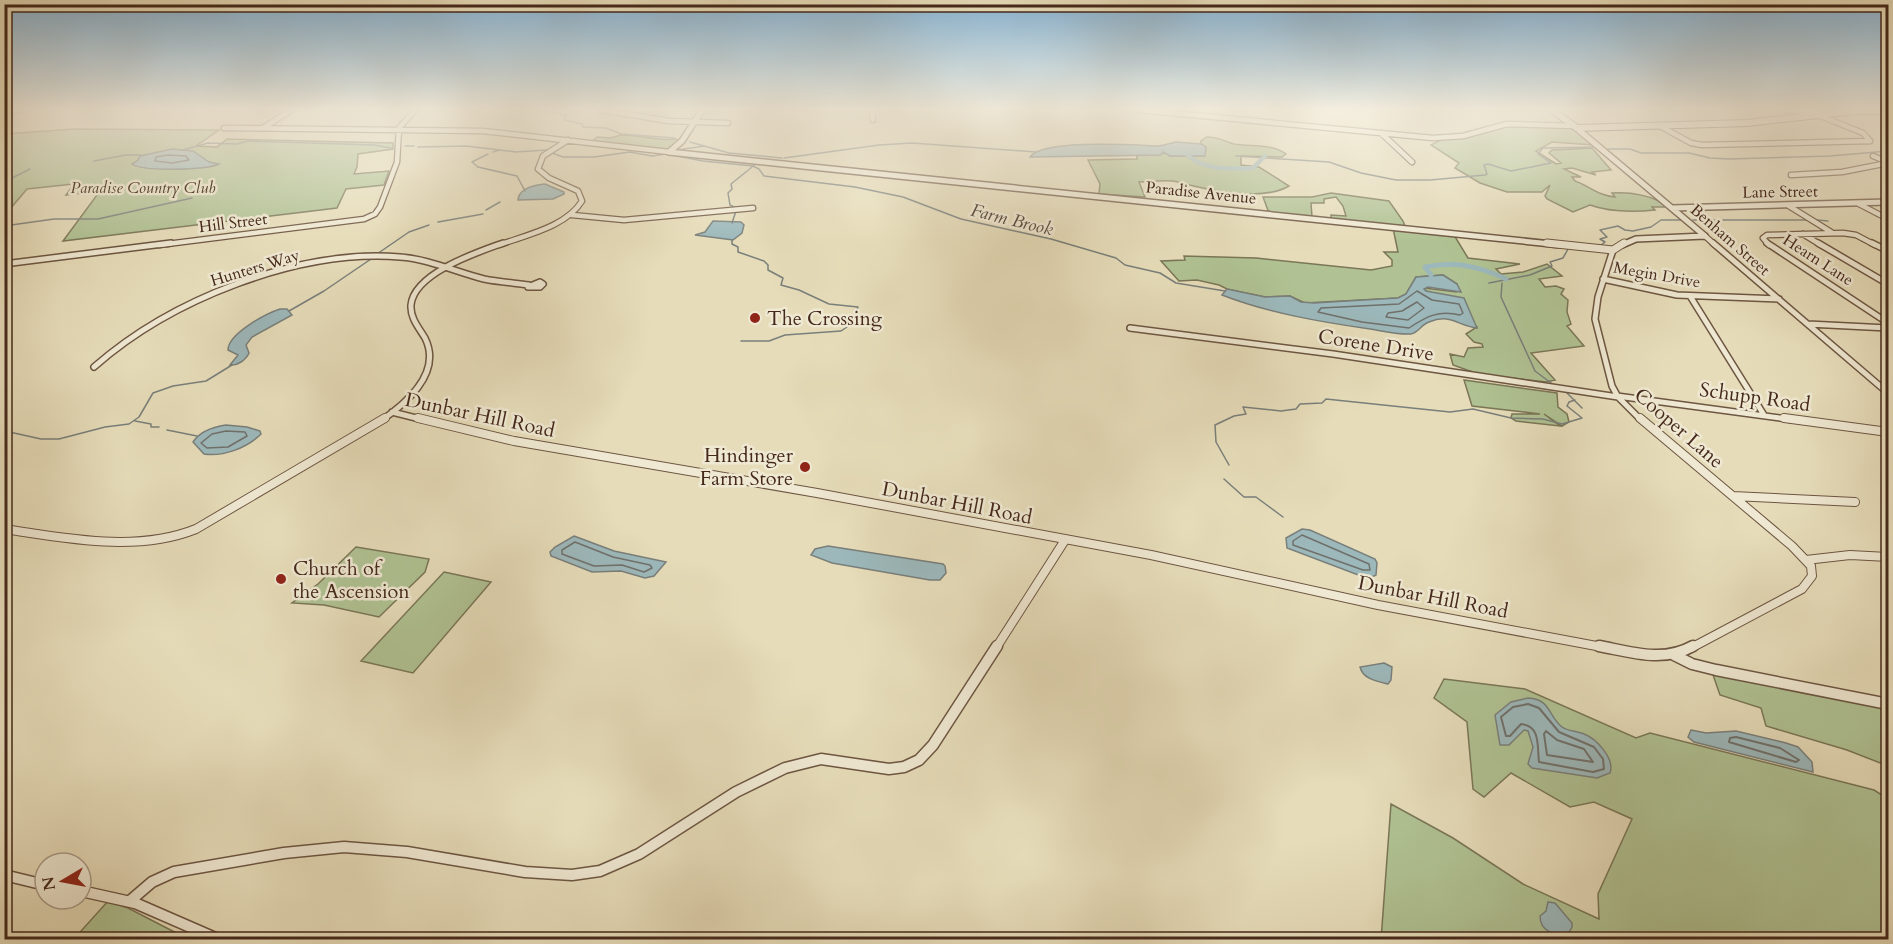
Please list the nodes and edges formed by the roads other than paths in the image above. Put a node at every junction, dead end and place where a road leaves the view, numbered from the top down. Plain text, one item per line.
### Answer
1 (397, 154) edge
2 (545, 154) edge
3 (689, 154) edge
4 (1404, 154) edge
5 (1607, 154) edge
6 (1873, 156) dead end
7 (1412, 162) dead end
8 (1888, 163) edge
9 (1791, 175) dead end
10 (1888, 202) edge
11 (1859, 204) junction
12 (1789, 206) junction
13 (753, 208) dead end
14 (1672, 208) junction
15 (572, 215) junction
16 (1888, 219) edge
17 (1833, 233) junction
18 (1803, 234) junction
19 (1705, 236) junction
20 (1613, 250) junction
21 (1888, 251) edge
22 (4, 264) edge
23 (445, 267) junction
24 (1603, 279) junction
25 (1888, 284) edge
26 (529, 285) dead end
27 (1690, 296) junction
28 (1779, 299) junction
29 (1888, 323) edge
30 (1808, 324) junction
31 (1130, 328) dead end
32 (1888, 328) edge
33 (94, 367) dead end
34 (1888, 393) edge
35 (1618, 396) junction
36 (392, 412) junction
37 (1764, 415) junction
38 (1888, 432) edge
39 (1733, 496) junction
40 (1855, 502) dead end
41 (4, 529) edge
42 (1065, 540) junction
43 (1888, 557) edge
44 (1806, 560) junction
45 (1674, 655) junction
46 (1888, 704) edge
47 (4, 875) edge
48 (33, 882) edge
49 (93, 892) edge
50 (131, 900) junction
51 (220, 939) edge

1 - 22 street, Hill Street
2 - 15 street
3 - 20 street, Paradise Avenue
4 - 7 street
5 - 14 street, Benham Street
6 - 8 street
8 - 9 street
10 - 11 street, Lane Street
11 - 12 street, Lane Street
11 - 16 street
12 - 14 street, Lane Street
12 - 17 street
13 - 15 street
14 - 19 street, Benham Street
15 - 23 street
17 - 18 street, Hearn Lane
17 - 21 street
18 - 25 street
18 - 29 street, Hearn Lane
19 - 20 street, Paradise Avenue
19 - 28 street, Benham Street
20 - 24 street, Cooper Lane
23 - 26 street, Hunters Way
23 - 33 street, Hunters Way
23 - 36 street
24 - 27 street, Megin Drive
24 - 35 street, Cooper Lane
27 - 28 street, Megin Drive
27 - 37 street
28 - 30 street, Benham Street
30 - 32 street
30 - 34 street, Benham Street
31 - 35 street, Corene Drive
35 - 37 street, Schupp Road
35 - 39 street, Cooper Lane
36 - 41 street, Dunbar Hill Road
36 - 42 street, Dunbar Hill Road
37 - 38 street, Schupp Road
39 - 40 street
39 - 44 street, Cooper Lane
42 - 45 street, Dunbar Hill Road
42 - 50 street
43 - 44 street
44 - 45 street, Dunbar Hill Road
45 - 46 street
47 - 48 street
49 - 50 street
50 - 51 street

